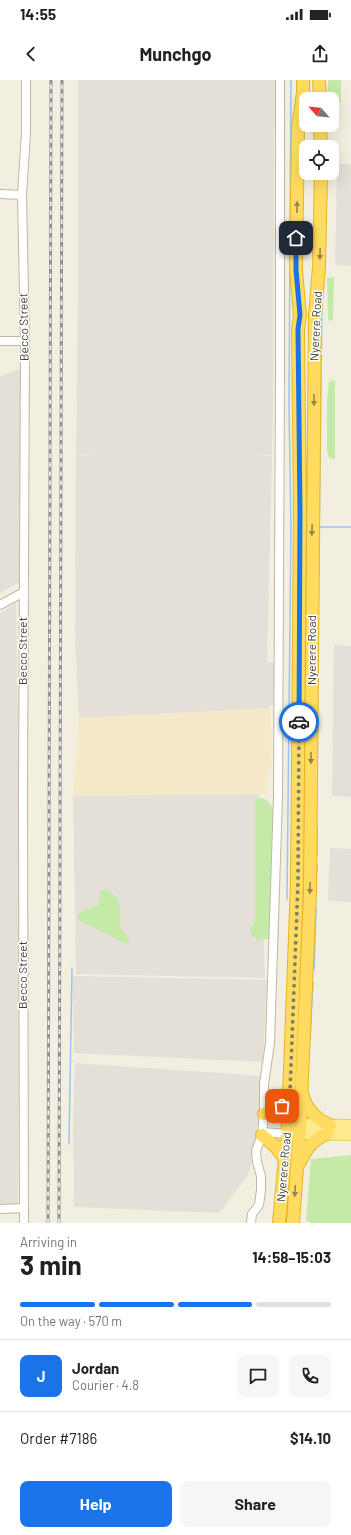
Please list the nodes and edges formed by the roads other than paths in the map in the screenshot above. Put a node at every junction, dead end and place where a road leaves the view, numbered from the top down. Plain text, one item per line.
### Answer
1 (26, 80) edge
2 (280, 80) edge
3 (303, 80) edge
4 (319, 80) edge
5 (320, 92) edge
6 (321, 180) edge
7 (0, 194) edge
8 (22, 195) junction
9 (0, 341) edge
10 (25, 341) junction
11 (24, 592) junction
12 (0, 605) edge
13 (302, 1089) junction
14 (290, 1092) junction
15 (264, 1114) junction
16 (351, 1125) edge
17 (291, 1128) junction
18 (328, 1130) junction
19 (263, 1134) junction
20 (351, 1135) edge
21 (285, 1159) junction
22 (296, 1174) junction
23 (24, 1208) junction
24 (0, 1209) edge
25 (24, 1223) edge
26 (251, 1223) edge
27 (279, 1223) edge
28 (292, 1223) edge

1 - 8 street, Becco Street
2 - 15 street
14 -> 3 highway, Nyerere Road
4 - 5 highway
6 -> 13 highway, Nyerere Road
7 - 8 street
8 - 10 street, Becco Street
9 - 10 street
10 - 11 street, Becco Street
11 - 12 street
11 - 23 street, Becco Street
13 - 17 highway, Nyerere Road
13 - 18 highway
14 - 15 highway
14 - 17 highway, Nyerere Road
15 - 19 street
16 - 18 main road
17 - 18 main road
17 - 19 street
17 - 21 highway, Nyerere Road
17 - 22 highway, Nyerere Road
18 - 20 main road
18 - 22 highway
19 - 21 highway
19 - 26 street
21 - 27 highway, Nyerere Road
22 -> 28 highway, Nyerere Road
23 - 24 street
23 - 25 street, Becco Street

